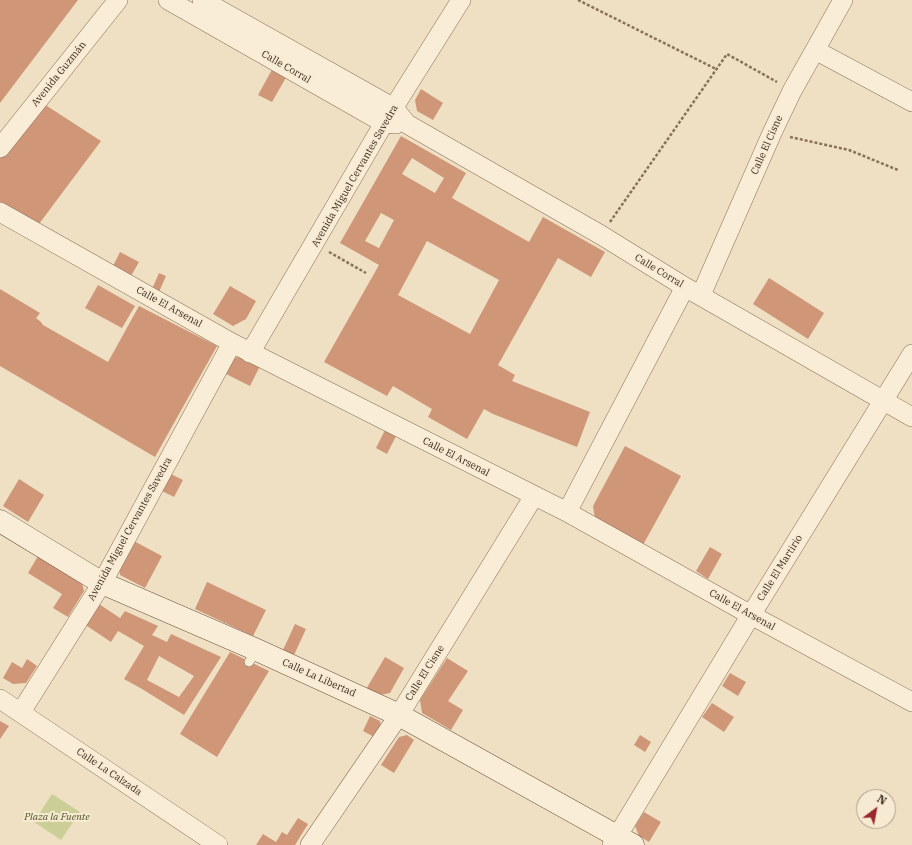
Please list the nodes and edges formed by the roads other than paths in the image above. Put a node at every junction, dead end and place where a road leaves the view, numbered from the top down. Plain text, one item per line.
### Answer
1 (118, 0) edge
2 (168, 0) edge
3 (202, 0) edge
4 (461, 0) edge
5 (843, 0) edge
6 (815, 50) junction
7 (912, 102) edge
8 (389, 116) junction
9 (0, 148) edge
10 (0, 212) edge
11 (693, 291) junction
12 (232, 343) junction
13 (250, 353) junction
14 (912, 354) edge
15 (883, 401) junction
16 (912, 417) edge
17 (534, 496) junction
18 (567, 512) junction
19 (0, 521) edge
20 (102, 583) junction
21 (751, 615) junction
22 (0, 699) edge
23 (912, 702) edge
24 (22, 712) junction
25 (400, 715) junction
26 (621, 842) edge
27 (218, 845) edge
28 (310, 845) edge

1 - 9 street, Avenida Guzmán
2 - 8 street, Calle Corral
3 - 8 street, Calle Corral
4 - 8 street, Avenida Miguel Cervantes Savedra
5 - 6 street, Calle El Cisne
6 - 7 street
6 - 11 street, Calle El Cisne
8 - 11 street, Calle Corral
8 - 13 street, Avenida Miguel Cervantes Savedra
10 - 12 street, Calle El Arsenal
11 - 15 street, Calle Corral
11 - 18 street, Calle El Cisne
12 - 13 street, Calle El Arsenal
12 - 20 street, Avenida Miguel Cervantes Savedra
13 - 17 street, Calle El Arsenal
14 - 15 street, Calle El Martirio
15 - 16 street, Calle Corral
15 - 21 street, Calle El Martirio
17 - 18 street, Calle El Arsenal
17 - 25 street, Calle El Cisne
18 - 21 street, Calle El Arsenal
19 - 20 street, Calle La Libertad
20 - 24 street, Avenida Miguel Cervantes Savedra
20 - 25 street, Calle La Libertad
21 - 23 street, Calle El Arsenal
21 - 26 street, Calle El Martirio
22 - 24 street, Calle La Calzada
24 - 27 street, Calle La Calzada
25 - 26 street, Calle La Libertad
25 - 28 street, Calle El Cisne

